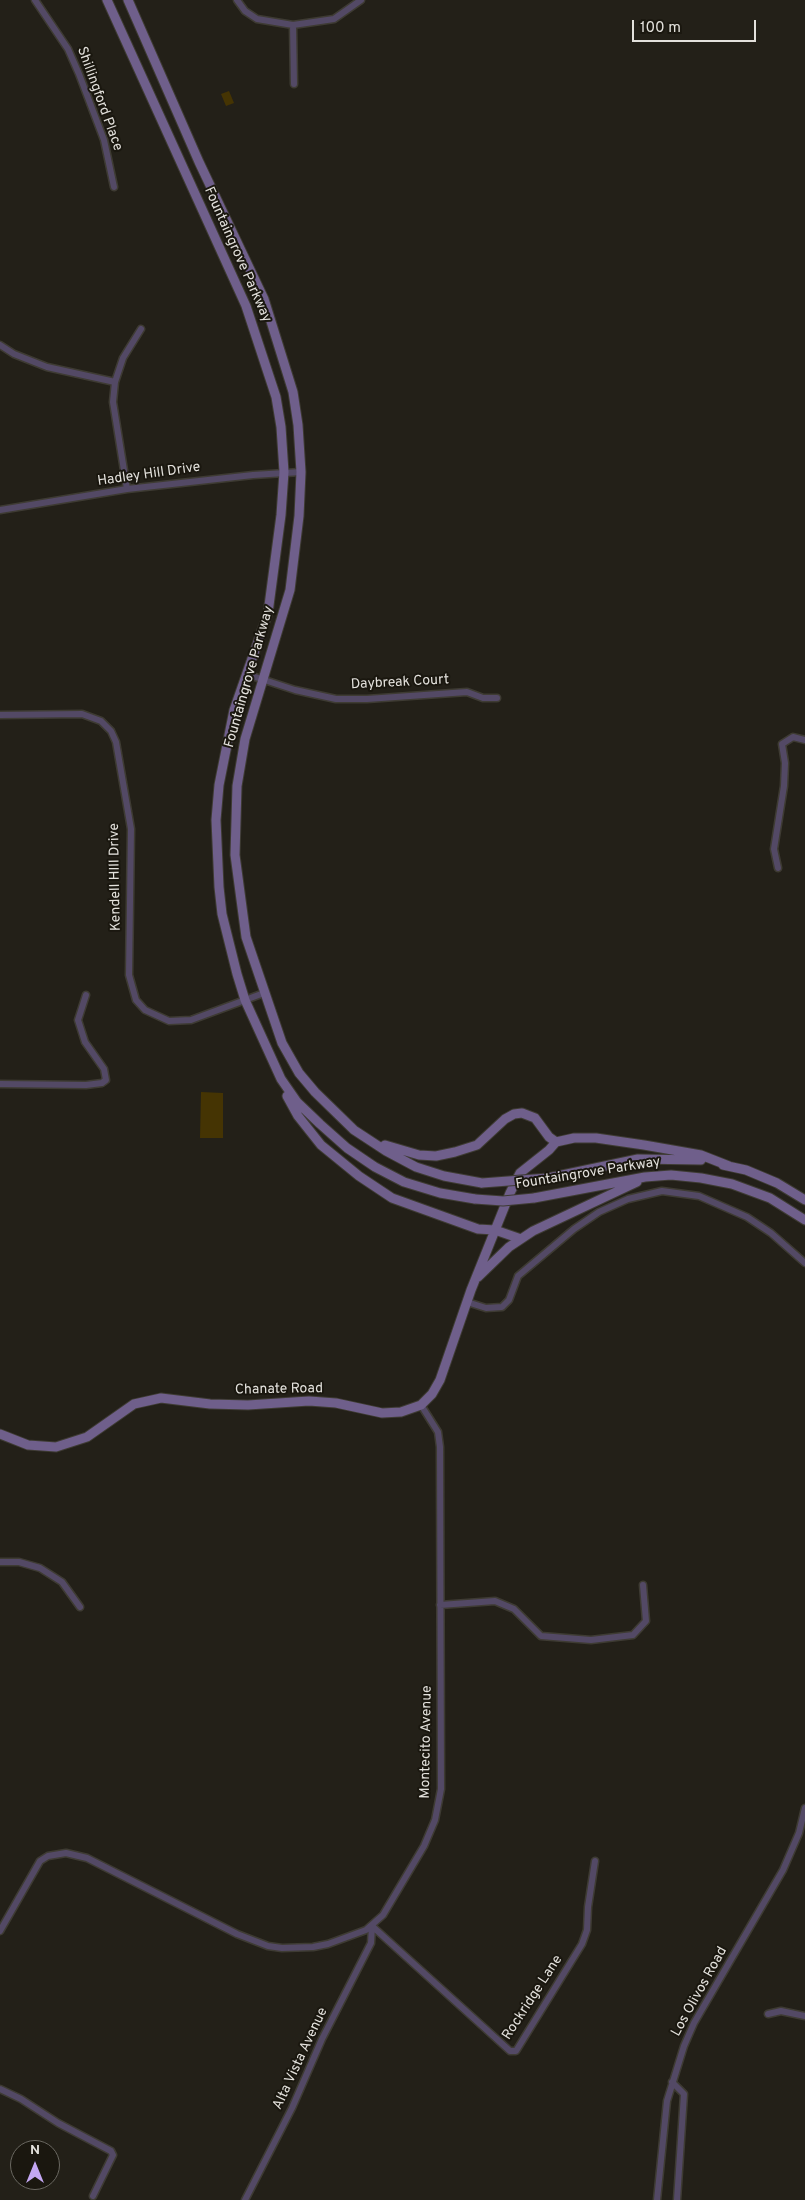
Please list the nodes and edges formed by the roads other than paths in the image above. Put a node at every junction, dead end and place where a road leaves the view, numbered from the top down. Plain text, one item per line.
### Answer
1 (35, 0) edge
2 (107, 0) edge
3 (128, 0) edge
4 (237, 0) edge
5 (362, 0) edge
6 (292, 25) junction
7 (294, 84) dead end
8 (114, 187) dead end
9 (141, 329) dead end
10 (0, 345) edge
11 (115, 382) junction
12 (284, 472) junction
13 (301, 472) junction
14 (126, 489) junction
15 (0, 510) edge
16 (246, 674) junction
17 (261, 679) junction
18 (497, 698) dead end
19 (0, 715) edge
20 (805, 740) edge
21 (778, 868) dead end
22 (264, 993) junction
23 (86, 995) dead end
24 (245, 1000) junction
25 (281, 1079) junction
26 (0, 1084) edge
27 (354, 1130) junction
28 (556, 1142) junction
29 (729, 1166) junction
30 (670, 1175) junction
31 (805, 1200) edge
32 (805, 1220) edge
33 (495, 1230) junction
34 (521, 1239) junction
35 (805, 1263) edge
36 (474, 1281) junction
37 (467, 1302) junction
38 (421, 1406) junction
39 (0, 1434) edge
40 (0, 1562) edge
41 (643, 1586) dead end
42 (440, 1605) junction
43 (80, 1607) dead end
44 (805, 1808) edge
45 (595, 1861) dead end
46 (372, 1926) junction
47 (0, 1931) edge
48 (768, 2014) dead end
49 (805, 2016) edge
50 (672, 2082) junction
51 (0, 2089) edge
52 (93, 2196) dead end
53 (245, 2200) edge
54 (657, 2200) edge
55 (677, 2200) edge

1 - 8 street, Shillingford Place
2 - 12 main road, Fountaingrove Parkway
3 - 13 main road, Fountaingrove Parkway
4 - 6 street
5 - 6 street
6 - 7 street
9 - 11 street
10 - 11 street
11 - 14 street
12 - 13 street, Hadley Hill Drive
12 - 14 street, Hadley Hill Drive
12 - 16 main road, Fountaingrove Parkway
13 - 17 main road, Fountaingrove Parkway
14 - 15 street, Hadley Hill Drive
16 - 17 street, Daybreak Court
16 - 24 main road, Fountaingrove Parkway
17 - 18 street, Daybreak Court
17 - 22 main road, Fountaingrove Parkway
19 - 24 street, Kendell HIll Drive
20 - 21 street
22 - 24 street, Kendell HIll Drive
22 - 27 main road, Fountaingrove Parkway
23 - 26 street
24 - 25 main road, Fountaingrove Parkway
25 - 30 main road, Fountaingrove Parkway, bridge
25 - 33 main road
27 - 28 main road
27 - 29 main road, Fountaingrove Parkway, bridge
28 - 29 main road
28 - 33 main road
29 - 31 main road, Fountaingrove Parkway
30 - 32 main road, Fountaingrove Parkway
30 - 34 main road
33 - 34 main road
33 - 36 main road
34 - 36 main road
35 - 37 street
36 - 37 main road
37 - 38 main road
38 - 39 main road, Chanate Road
38 - 42 street, Montecito Avenue
40 - 43 street
41 - 42 street
42 - 46 street, Montecito Avenue
44 - 50 street, Los Olivos Road
45 - 46 street, Rockridge Lane
46 - 47 street, Montecito Avenue
46 - 53 street, Alta Vista Avenue
48 - 49 street
50 - 54 street, Los Olivos Road
50 - 55 street
51 - 52 street

